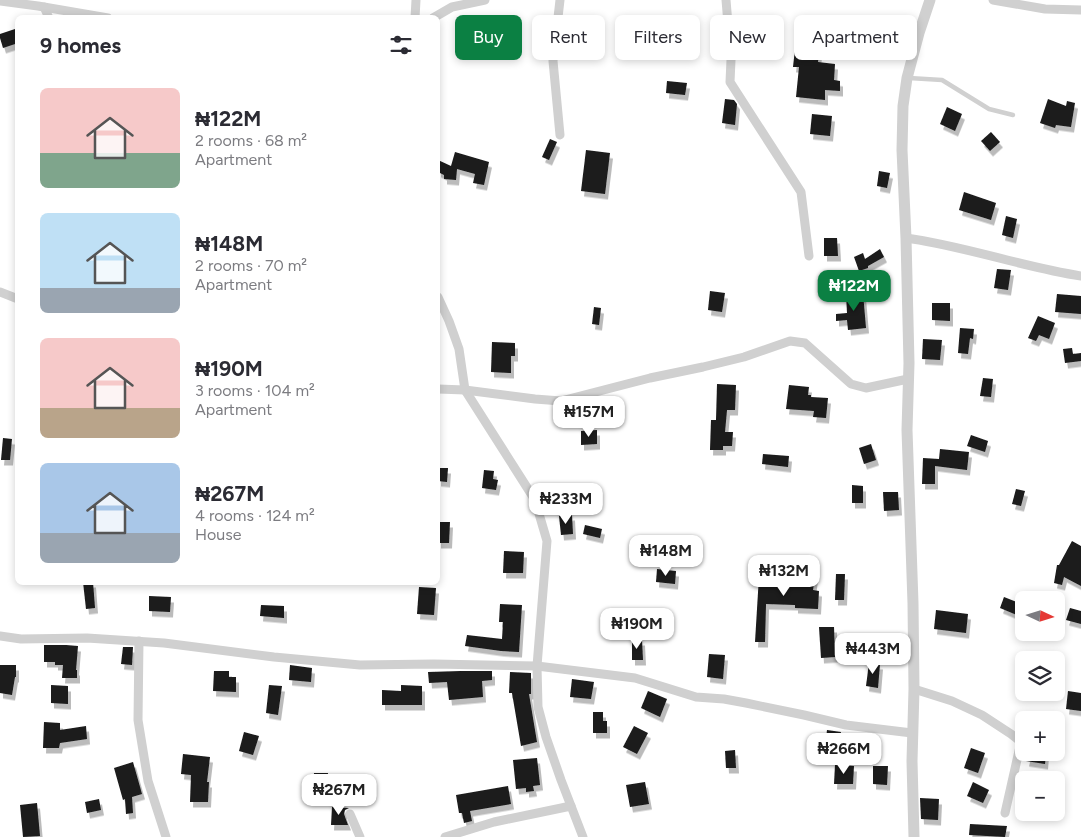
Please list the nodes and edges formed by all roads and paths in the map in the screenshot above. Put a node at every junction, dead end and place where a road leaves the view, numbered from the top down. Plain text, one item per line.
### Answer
1 (416, 0) edge
2 (485, 0) edge
3 (560, 0) edge
4 (726, 0) edge
5 (930, 0) edge
6 (993, 0) edge
7 (0, 1) edge
8 (40, 4) edge
9 (1081, 10) edge
10 (47, 15) edge
11 (93, 15) edge
12 (414, 15) edge
13 (438, 15) edge
14 (908, 78) junction
15 (1013, 115) dead end
16 (560, 135) dead end
17 (906, 238) junction
18 (808, 256) dead end
19 (1081, 276) edge
20 (0, 292) edge
21 (15, 298) edge
22 (440, 301) edge
23 (908, 379) junction
24 (440, 390) edge
25 (465, 390) junction
26 (0, 636) edge
27 (139, 641) junction
28 (537, 666) junction
29 (914, 689) junction
30 (912, 733) junction
31 (571, 806) junction
32 (1005, 813) dead end
33 (350, 814) dead end
34 (166, 837) edge
35 (360, 837) edge
36 (445, 837) edge
37 (583, 837) edge
38 (914, 837) edge

1 - 12 street
2 - 13 street
3 - 16 street
4 - 18 street
5 - 14 street
6 - 9 street
7 - 8 street
8 - 10 street
8 - 11 street
14 - 15 lane
14 - 17 street
17 - 19 street
17 - 23 street
20 - 21 street
22 - 25 street
23 - 25 street
23 - 29 street
24 - 25 street
25 - 28 street
26 - 27 street
27 - 28 street
27 - 34 street
28 - 30 street
28 - 31 street
29 - 30 street
29 - 32 street
30 - 38 street
31 - 36 street
31 - 37 street
33 - 35 street

